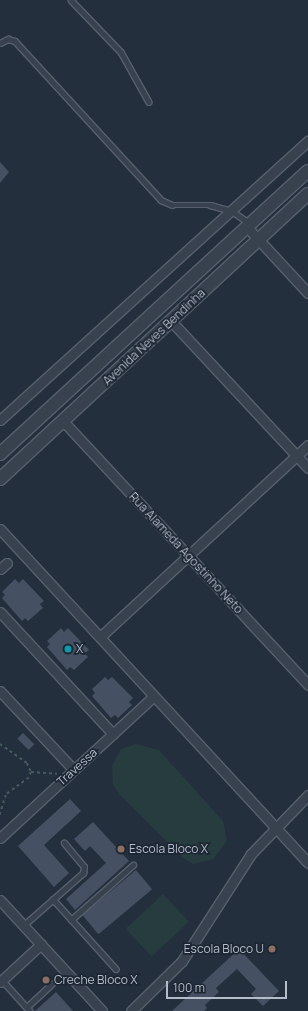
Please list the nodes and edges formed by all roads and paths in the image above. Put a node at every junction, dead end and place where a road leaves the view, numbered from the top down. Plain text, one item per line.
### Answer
1 (71, 0) edge
2 (0, 44) edge
3 (149, 102) dead end
4 (308, 141) edge
5 (308, 171) edge
6 (308, 194) edge
7 (232, 211) junction
8 (249, 225) junction
9 (259, 239) junction
10 (308, 293) edge
11 (171, 321) junction
12 (0, 420) edge
13 (63, 421) junction
14 (308, 445) edge
15 (0, 454) edge
16 (297, 456) junction
17 (308, 468) edge
18 (0, 479) edge
19 (0, 529) edge
20 (188, 555) junction
21 (7, 563) dead end
22 (0, 569) edge
23 (0, 612) edge
24 (100, 637) junction
25 (308, 686) edge
26 (0, 690) edge
27 (154, 696) junction
28 (113, 734) junction
29 (0, 744) edge
30 (63, 758) junction
31 (74, 770) junction
32 (31, 772) junction
33 (57, 774) junction
34 (57, 785) junction
35 (308, 795) edge
36 (0, 815) edge
37 (274, 826) junction
38 (0, 838) edge
39 (64, 843) dead end
40 (308, 863) edge
41 (133, 865) dead end
42 (53, 899) junction
43 (0, 900) edge
44 (71, 920) junction
45 (24, 925) junction
46 (41, 944) junction
47 (116, 969) dead end
48 (1, 981) edge
49 (52, 984) dead end
50 (28, 1009) edge
51 (102, 1011) edge
52 (131, 1011) edge

1 - 3 lane
2 - 7 lane
4 - 7 street
5 - 8 street, Avenida Neves Bendinha
6 - 9 street, Avenida Neves Bendinha
7 - 8 lane
7 - 12 street
8 - 9 street
8 - 15 street, Avenida Neves Bendinha
9 - 10 street
9 - 11 street, Avenida Neves Bendinha
11 - 13 street, Avenida Neves Bendinha
11 - 16 street
13 - 18 street, Avenida Neves Bendinha
13 - 20 street, Rua Alameda Agostinho Neto
14 - 16 street
16 - 17 street
16 - 20 street
19 - 24 street
20 - 24 street
20 - 25 street, Rua Alameda Agostinho Neto
21 - 22 street
23 - 28 street
24 - 27 street
26 - 30 street
27 - 28 street, Travessa
27 - 37 street
28 - 31 street, Travessa
29 - 32 path
30 - 31 street
30 - 33 path
31 - 34 street, Travessa
32 - 33 path
32 - 36 path
33 - 34 path
34 - 38 street, Travessa
35 - 37 street
37 - 40 street
37 - 52 street
39 - 42 lane
41 - 44 lane
42 - 44 lane
42 - 45 lane
43 - 45 street
44 - 47 lane
45 - 46 street
46 - 48 street
46 - 51 street
48 - 50 lane
49 - 50 lane

